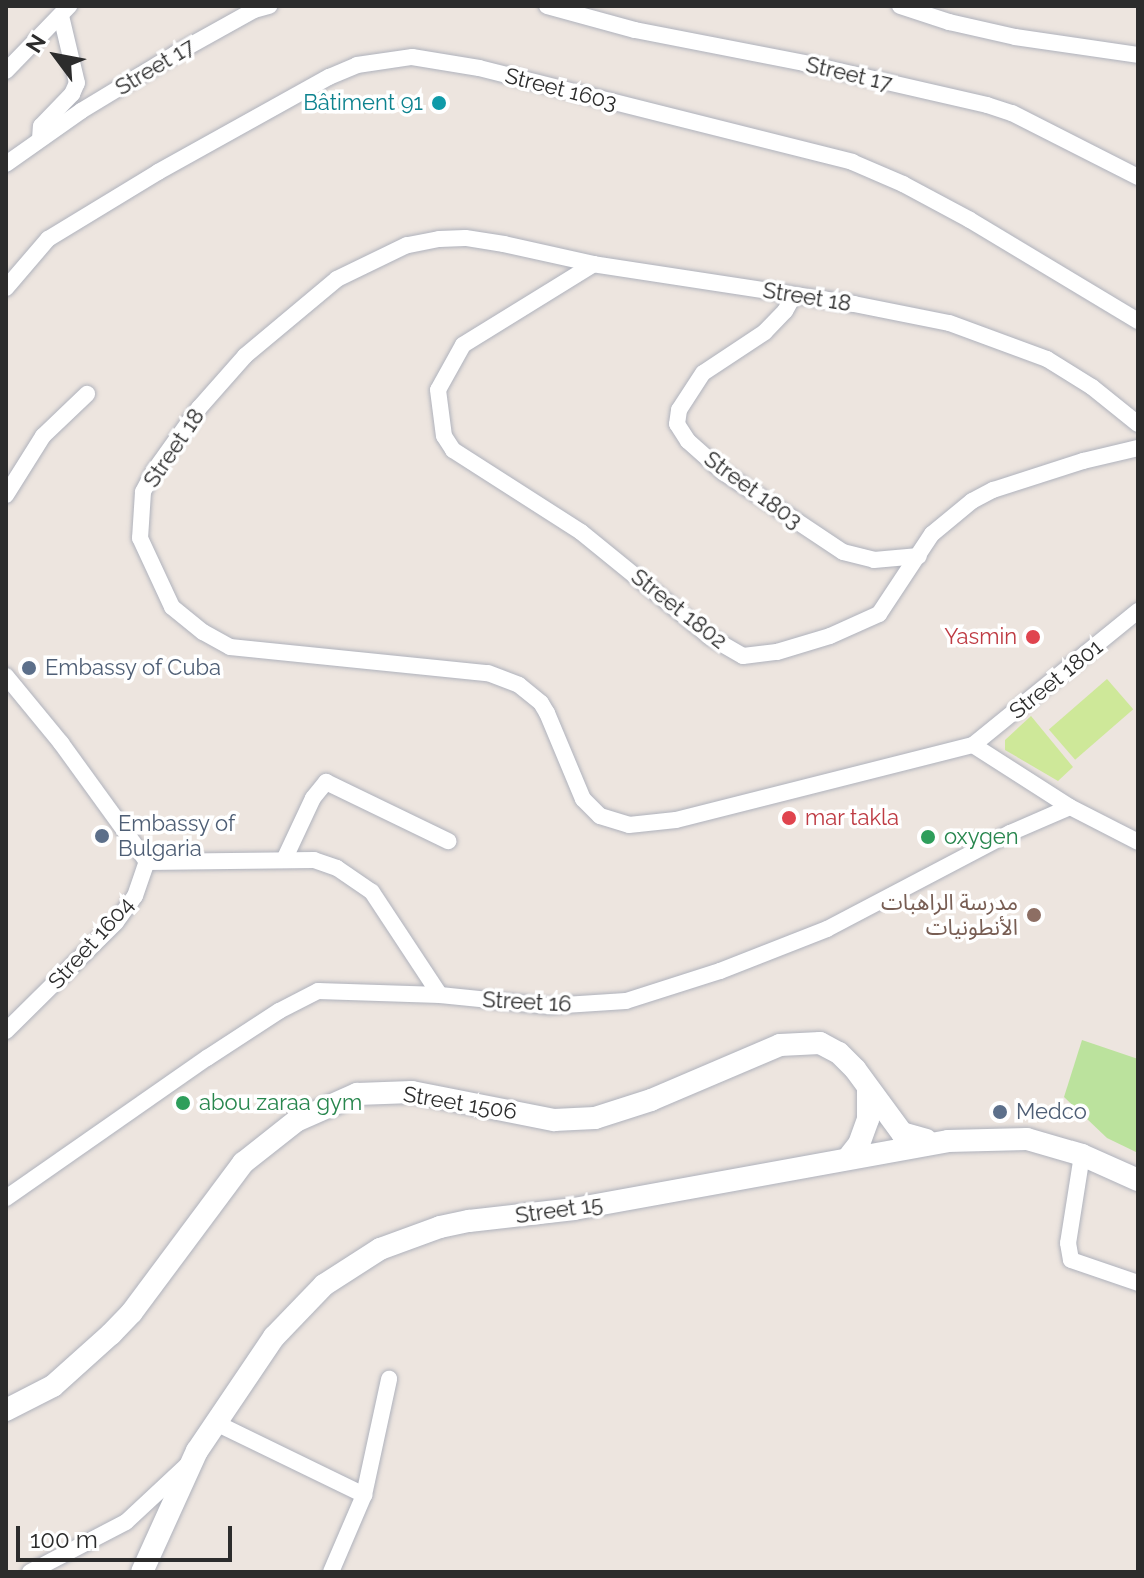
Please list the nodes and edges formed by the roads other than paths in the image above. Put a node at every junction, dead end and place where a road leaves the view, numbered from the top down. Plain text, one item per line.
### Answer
1 (269, 6) edge
2 (547, 6) edge
3 (900, 6) edge
4 (65, 11) edge
5 (1138, 55) edge
6 (6, 71) edge
7 (40, 139) junction
8 (6, 164) edge
9 (1138, 177) edge
10 (594, 264) junction
11 (6, 288) edge
12 (794, 295) junction
13 (1138, 321) edge
14 (87, 394) dead end
15 (1138, 424) edge
16 (1138, 448) edge
17 (6, 495) edge
18 (919, 556) junction
19 (1138, 611) edge
20 (6, 676) edge
21 (973, 745) junction
22 (1070, 807) junction
23 (448, 841) dead end
24 (1138, 842) edge
25 (284, 860) junction
26 (147, 862) junction
27 (440, 995) junction
28 (6, 1031) edge
29 (868, 1086) junction
30 (948, 1141) junction
31 (1082, 1155) junction
32 (848, 1158) junction
33 (1138, 1180) edge
34 (6, 1198) edge
35 (1138, 1283) edge
36 (389, 1379) dead end
37 (6, 1410) edge
38 (216, 1423) junction
39 (197, 1451) junction
40 (364, 1495) junction
41 (30, 1572) edge
42 (142, 1572) edge
43 (331, 1572) edge

1 - 7 street, Street 17
2 - 9 street, Street 17
3 - 5 street
4 - 6 street
4 - 7 street
7 - 8 street, Street 17
10 - 12 street, Street 18
10 - 18 street, Street 1802
10 - 21 street, Street 18
11 - 13 street, Street 1603
12 - 15 street, Street 18
12 - 18 street, Street 1803
14 - 17 street
16 - 18 street, Street 1802
19 - 21 street, Street 1801
20 - 26 street
21 - 22 street
22 - 24 street
22 - 27 street, Street 16
23 - 25 street
25 - 26 street
25 - 27 street
26 - 28 street, Street 1604
27 - 34 street, Street 16
29 - 30 street, Street 1506
29 - 32 street
29 - 37 street, Street 1506
30 - 31 street, Street 15
30 - 32 street, Street 15
31 - 33 street, Street 15
31 - 35 street
32 - 38 street, Street 15
36 - 40 street
38 - 39 street, Street 15
38 - 40 street
39 - 41 street
39 - 42 street, Street 15
40 - 43 street

